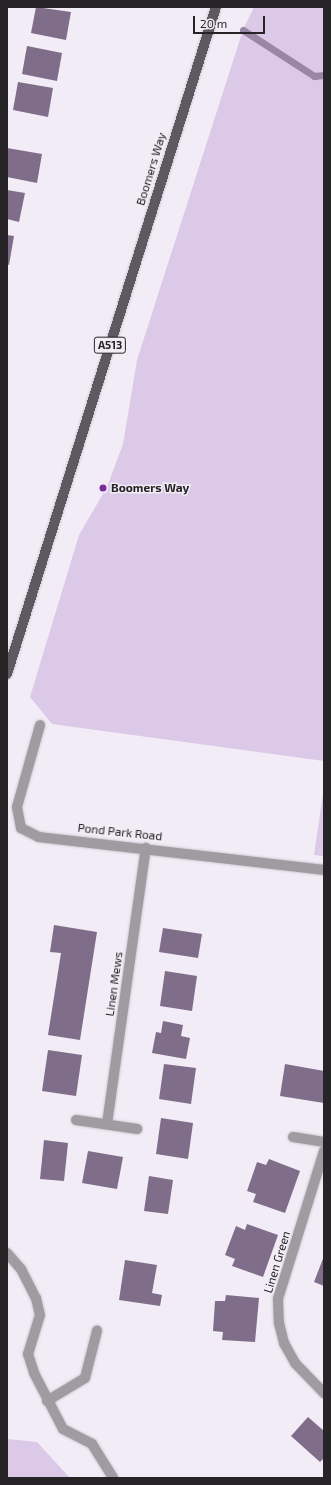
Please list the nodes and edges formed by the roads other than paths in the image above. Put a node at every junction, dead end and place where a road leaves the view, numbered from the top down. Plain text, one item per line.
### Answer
1 (213, 10) edge
2 (7, 674) edge
3 (40, 726) dead end
4 (146, 848) junction
5 (324, 870) edge
6 (76, 1120) dead end
7 (107, 1124) junction
8 (137, 1129) dead end
9 (293, 1137) dead end
10 (324, 1142) edge
11 (324, 1151) edge
12 (7, 1253) edge
13 (98, 1331) dead end
14 (324, 1392) edge
15 (47, 1401) junction
16 (113, 1478) edge

1 - 2 main road, Boomers Way / A513
3 - 4 street, Pond Park Road
4 - 5 street, Pond Park Road
4 - 7 street, Linen Mews
6 - 7 street
7 - 8 street
9 - 10 street
11 - 14 street, Linen Green
12 - 15 street
13 - 15 street
15 - 16 street

